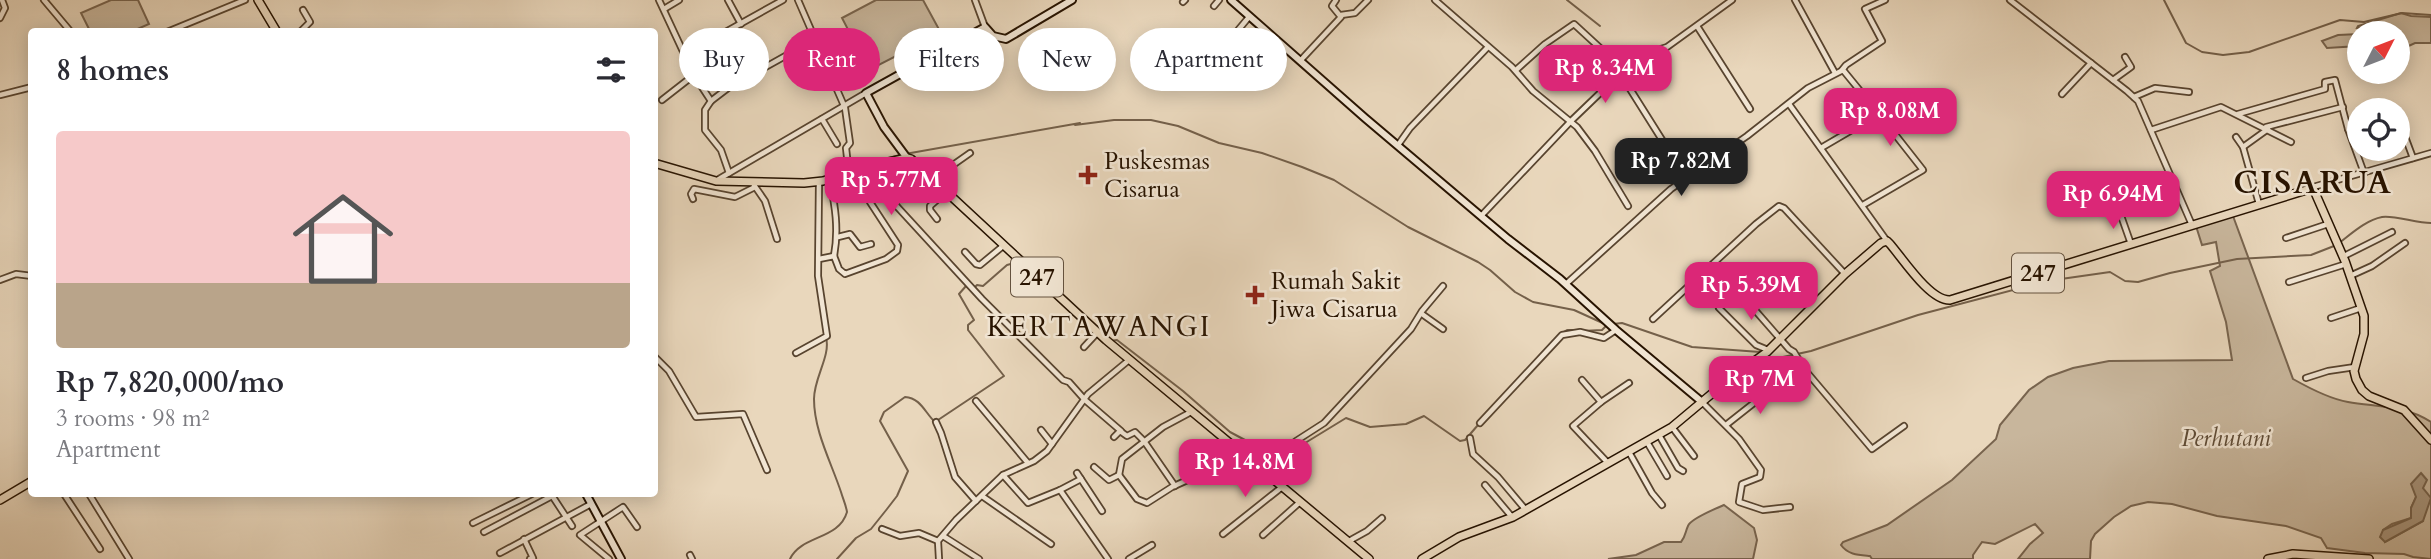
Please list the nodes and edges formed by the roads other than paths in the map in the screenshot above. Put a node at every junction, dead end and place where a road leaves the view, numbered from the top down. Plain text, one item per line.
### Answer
1 (2, 0) edge
2 (44, 0) edge
3 (245, 0) edge
4 (258, 0) edge
5 (659, 0) edge
6 (679, 0) edge
7 (728, 0) edge
8 (783, 0) edge
9 (798, 0) edge
10 (975, 0) edge
11 (1072, 0) edge
12 (1219, 0) edge
13 (1231, 0) edge
14 (1336, 0) edge
15 (1368, 0) edge
16 (1435, 0) edge
17 (1732, 0) edge
18 (1795, 0) edge
19 (1885, 0) edge
20 (2010, 0) edge
21 (1214, 6) dead end
22 (664, 9) junction
23 (303, 10) dead end
24 (1341, 15) junction
25 (1249, 16) junction
26 (0, 18) edge
27 (741, 24) junction
28 (1697, 26) junction
29 (985, 27) junction
30 (68, 28) edge
31 (177, 28) edge
32 (275, 28) edge
33 (306, 28) edge
34 (734, 28) edge
35 (810, 28) edge
36 (1239, 28) edge
37 (679, 40) edge
38 (1488, 47) junction
39 (783, 57) edge
40 (2125, 57) dead end
41 (1300, 61) junction
42 (2091, 64) junction
43 (1842, 70) junction
44 (1516, 71) junction
45 (1622, 72) junction
46 (1835, 73) junction
47 (2113, 80) junction
48 (679, 87) edge
49 (28, 88) edge
50 (705, 91) edge
51 (837, 91) edge
52 (2189, 92) dead end
53 (866, 93) junction
54 (2062, 93) dead end
55 (0, 96) edge
56 (2134, 97) junction
57 (662, 100) dead end
58 (711, 101) junction
59 (1789, 104) junction
60 (844, 106) junction
61 (2343, 107) junction
62 (1750, 109) dead end
63 (1879, 114) junction
64 (2238, 114) junction
65 (822, 119) junction
66 (1571, 121) junction
67 (2347, 125) edge
68 (2267, 128) junction
69 (2151, 130) junction
70 (2236, 137) dead end
71 (2291, 142) dead end
72 (836, 144) dead end
73 (1398, 145) junction
74 (2244, 147) junction
75 (1821, 148) junction
76 (2410, 150) edge
77 (970, 153) dead end
78 (2431, 153) edge
79 (906, 156) junction
80 (847, 157) dead end
81 (2413, 158) junction
82 (2361, 161) edge
83 (658, 164) edge
84 (870, 167) junction
85 (856, 171) junction
86 (729, 173) junction
87 (2364, 173) junction
88 (1686, 178) junction
89 (933, 179) junction
90 (830, 180) junction
91 (716, 181) junction
92 (819, 182) junction
93 (753, 184) junction
94 (2312, 188) junction
95 (946, 192) junction
96 (693, 199) dead end
97 (2259, 204) junction
98 (1863, 205) junction
99 (1628, 206) dead end
100 (2119, 210) dead end
101 (1481, 216) junction
102 (937, 219) dead end
103 (2328, 224) junction
104 (2192, 225) junction
105 (2392, 232) dead end
106 (838, 237) junction
107 (777, 239) dead end
108 (2287, 239) dead end
109 (1887, 242) junction
110 (2405, 243) dead end
111 (871, 244) dead end
112 (2131, 244) junction
113 (1003, 246) junction
114 (965, 252) dead end
115 (834, 256) junction
116 (2343, 257) junction
117 (819, 259) junction
118 (1845, 274) junction
119 (28, 276) edge
120 (2350, 276) junction
121 (0, 279) edge
122 (2290, 282) dead end
123 (1566, 284) junction
124 (1443, 286) dead end
125 (1718, 308) dead end
126 (2362, 308) junction
127 (1754, 309) dead end
128 (1422, 314) junction
129 (2331, 318) dead end
130 (1653, 319) dead end
131 (1611, 326) junction
132 (1443, 329) dead end
133 (1098, 332) junction
134 (1781, 339) junction
135 (1083, 347) dead end
136 (1767, 352) junction
137 (796, 353) dead end
138 (658, 360) edge
139 (1130, 360) junction
140 (1802, 365) junction
141 (2355, 367) junction
142 (2306, 378) dead end
143 (1582, 380) dead end
144 (1629, 383) dead end
145 (1085, 400) junction
146 (976, 401) dead end
147 (1601, 402) junction
148 (1702, 402) junction
149 (1192, 412) junction
150 (936, 422) dead end
151 (1480, 423) dead end
152 (1726, 425) junction
153 (1904, 426) dead end
154 (1672, 428) junction
155 (1041, 430) dead end
156 (1121, 431) junction
157 (1659, 435) junction
158 (1114, 437) dead end
159 (1471, 438) dead end
160 (2431, 440) edge
161 (1144, 442) junction
162 (1647, 442) junction
163 (1052, 444) junction
164 (1232, 445) junction
165 (1629, 452) junction
166 (1693, 456) dead end
167 (1028, 463) junction
168 (1608, 464) junction
169 (1094, 467) dead end
170 (1262, 469) junction
171 (767, 470) dead end
172 (1683, 471) dead end
173 (1077, 473) dead end
174 (1003, 475) junction
175 (1119, 475) junction
176 (1667, 476) dead end
177 (1081, 479) junction
178 (28, 483) edge
179 (1485, 485) dead end
180 (1175, 486) junction
181 (1283, 486) junction
182 (1060, 490) junction
183 (982, 496) junction
184 (66, 497) edge
185 (91, 497) edge
186 (526, 497) edge
187 (547, 497) edge
188 (552, 497) edge
189 (588, 497) edge
190 (0, 500) edge
191 (1301, 501) junction
192 (976, 502) junction
193 (591, 504) junction
194 (1662, 505) dead end
195 (1790, 507) dead end
196 (1526, 510) junction
197 (1102, 511) dead end
198 (566, 517) junction
199 (1513, 517) junction
200 (1382, 518) dead end
201 (600, 521) junction
202 (473, 523) dead end
203 (572, 526) dead end
204 (637, 527) dead end
205 (882, 529) dead end
206 (484, 532) dead end
207 (1223, 534) dead end
208 (1263, 535) dead end
209 (943, 536) junction
210 (524, 539) junction
211 (939, 541) junction
212 (1348, 541) junction
213 (1051, 544) dead end
214 (1152, 545) dead end
215 (100, 549) dead end
216 (500, 553) dead end
217 (1139, 557) edge
218 (130, 559) edge
219 (530, 559) edge
220 (610, 559) edge
221 (621, 559) edge
222 (939, 559) edge
223 (979, 559) edge
224 (1108, 559) edge
225 (1129, 559) edge
226 (1369, 559) edge
227 (1422, 559) edge
228 (2268, 559) edge
229 (2369, 559) edge

1 - 26 street
2 - 30 street
3 - 31 street
4 - 32 main road
5 - 22 street
6 - 22 street
7 - 27 street
8 - 27 street
9 - 35 street
10 - 29 street
11 - 29 street
12 - 21 street
13 - 25 street
14 - 24 street
15 - 24 street
16 - 38 street
17 - 28 street
18 - 46 street
19 - 43 street
20 - 42 street
22 - 37 street
23 - 33 street
24 - 41 street
25 - 36 street
25 - 41 street
27 - 34 street
28 - 45 street
28 - 62 street
29 - 53 street
38 - 44 street
38 - 73 street
39 - 58 street
40 - 47 street
41 - 73 street
42 - 47 street
42 - 54 street
43 - 46 street
43 - 63 street
44 - 45 street
44 - 66 street
45 - 66 street
45 - 88 street
46 - 59 street
47 - 56 street
48 - 57 street
49 - 55 street
50 - 58 street
51 - 60 street
52 - 56 street
53 - 60 street
53 - 79 street
56 - 69 street
58 - 86 street
59 - 75 street
59 - 88 street
60 - 65 street
60 - 80 street
61 - 64 street
61 - 67 street
61 - 68 street
63 - 75 street
63 - 98 street
64 - 68 street
64 - 69 street
65 - 72 street
65 - 86 street
66 - 99 street
66 - 101 street
68 - 71 street
68 - 74 street
69 - 104 street
70 - 74 street
73 - 101 street
74 - 97 street
75 - 98 street
76 - 81 street
77 - 89 street
78 - 81 street
79 - 84 main road
79 - 89 main road, 247
81 - 87 street
82 - 87 street
83 - 91 main road
84 - 85 main road
84 - 145 street
85 - 90 main road
85 - 115 street
86 - 91 street
87 - 94 street
88 - 123 street
89 - 95 main road, 247
90 - 92 main road
90 - 106 street
91 - 93 main road
92 - 93 main road
92 - 117 street
93 - 96 street
93 - 107 street
94 - 97 main road, 247
94 - 103 main road
95 - 102 street
95 - 113 main road, 247
97 - 104 main road, 247
98 - 109 street
100 - 112 street
101 - 123 street
103 - 108 street
103 - 116 main road
104 - 112 main road, 247
105 - 116 street
106 - 111 street
106 - 115 street
109 - 112 main road, 247
109 - 118 main road
110 - 120 street
113 - 114 street
113 - 133 main road, 247
115 - 117 street
116 - 120 main road
116 - 122 street
117 - 137 street
118 - 130 street
118 - 134 main road
119 - 121 street
120 - 126 main road
123 - 131 street
124 - 128 street
125 - 136 street
126 - 129 street
126 - 141 main road
127 - 134 street
128 - 132 street
128 - 170 street
131 - 148 street
131 - 151 street
133 - 135 street
133 - 139 main road, 247
134 - 136 main road
134 - 140 street
136 - 148 main road
138 - 171 street
139 - 145 street
139 - 149 main road, 247
140 - 152 street
140 - 153 street
141 - 142 street
141 - 160 main road
143 - 147 street
144 - 147 street
145 - 156 street
145 - 163 street
146 - 167 street
147 - 168 street
148 - 152 street
148 - 154 main road
149 - 161 street
149 - 164 main road, 247
150 - 192 street
152 - 195 street
154 - 157 main road
154 - 166 street
155 - 163 street
156 - 158 street
156 - 161 street
157 - 162 main road
157 - 172 street
159 - 196 street
161 - 175 street
161 - 180 street
162 - 165 main road
162 - 176 street
163 - 167 street
164 - 170 main road, 247
164 - 180 street
165 - 168 main road
165 - 194 street
167 - 174 street
168 - 196 main road
169 - 175 street
170 - 181 main road, 247
173 - 177 street
174 - 182 street
174 - 183 street
175 - 180 street
177 - 182 street
177 - 197 street
178 - 190 main road
179 - 199 street
181 - 191 main road, 247
181 - 207 street
182 - 224 street
183 - 192 street
183 - 213 street
184 - 215 street
185 - 218 street
186 - 202 street
187 - 206 street
188 - 198 street
189 - 193 street
191 - 208 street
191 - 212 main road, 247
192 - 209 street
193 - 198 street
193 - 201 street
196 - 199 main road
198 - 203 street
198 - 210 street
199 - 227 main road
200 - 212 street
201 - 204 street
201 - 220 street
201 - 221 street
205 - 211 street
209 - 211 street
209 - 223 street
210 - 216 street
210 - 219 street
211 - 222 street
212 - 226 main road, 247
214 - 217 street
217 - 225 street
228 - 229 main road

